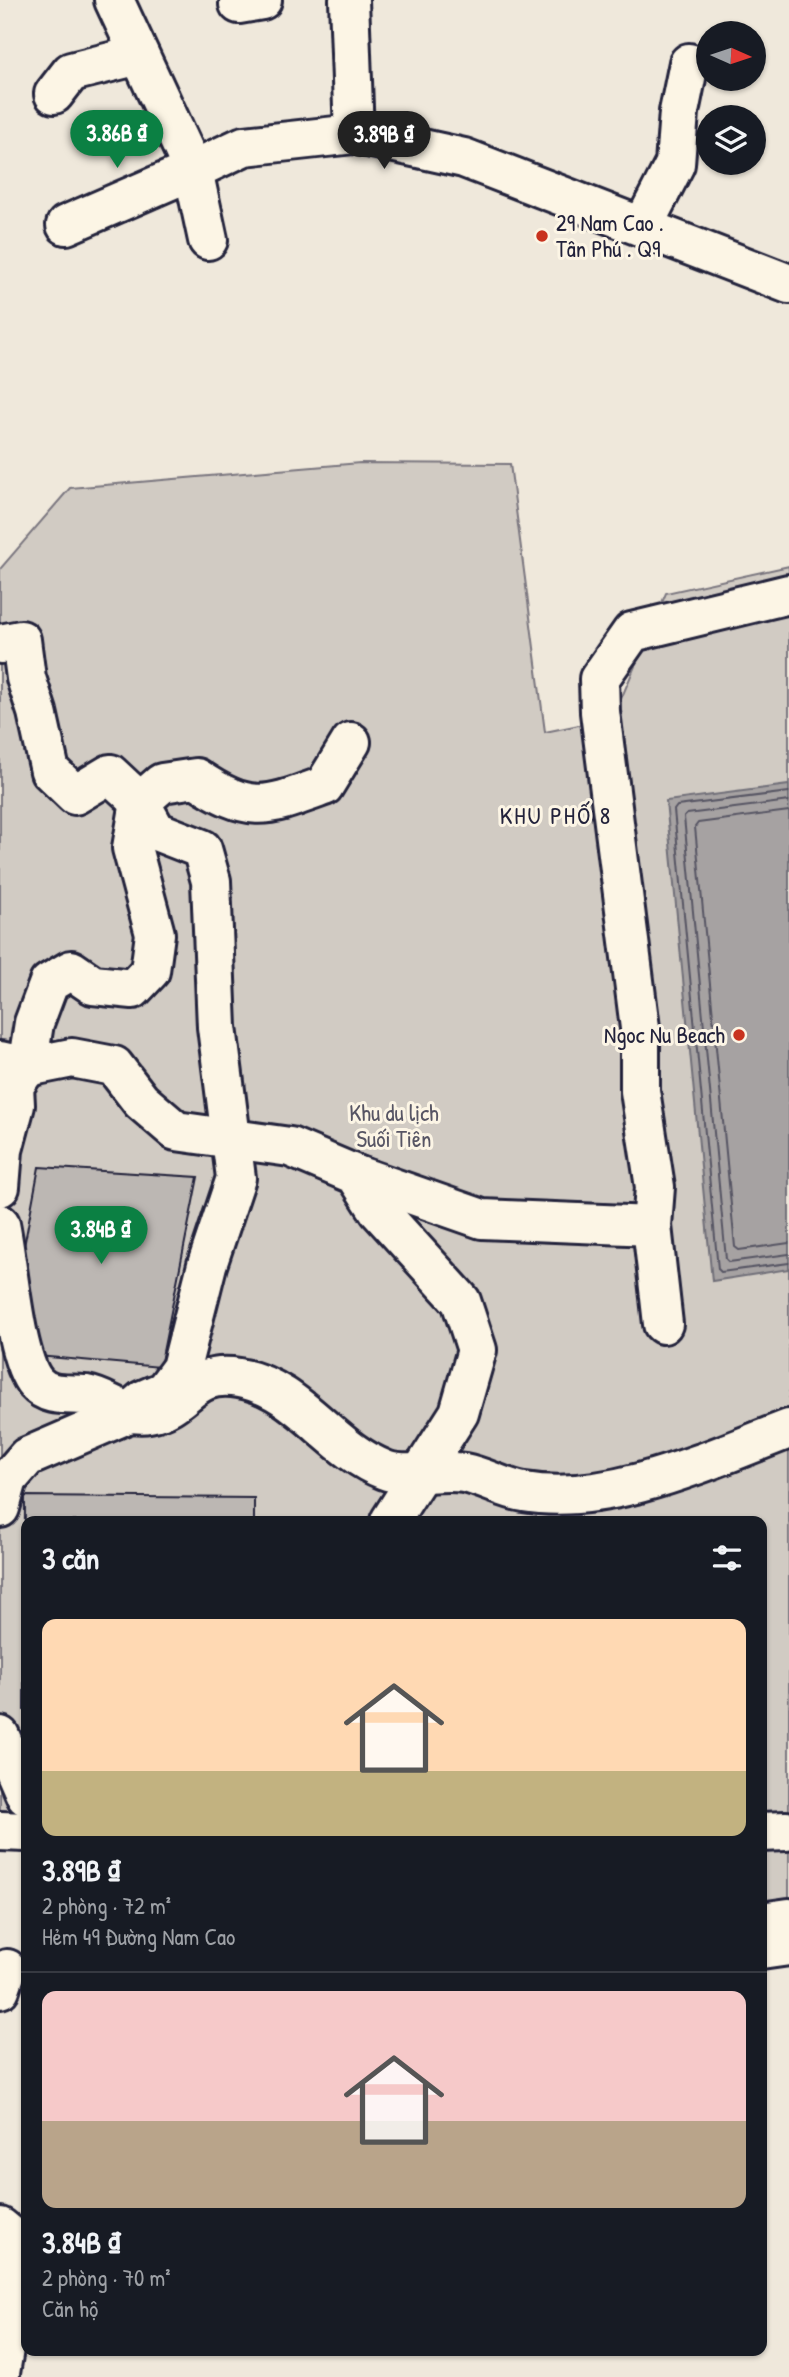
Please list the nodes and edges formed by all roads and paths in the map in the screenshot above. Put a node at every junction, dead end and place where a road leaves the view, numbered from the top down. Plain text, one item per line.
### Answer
1 (114, 0) edge
2 (349, 0) edge
3 (139, 55) junction
4 (689, 63) dead end
5 (54, 94) dead end
6 (354, 134) junction
7 (193, 170) junction
8 (66, 225) dead end
9 (643, 226) junction
10 (208, 240) dead end
11 (789, 284) edge
12 (789, 594) edge
13 (0, 644) edge
14 (351, 742) dead end
15 (140, 802) junction
16 (14, 1064) edge
17 (230, 1138) junction
18 (356, 1175) junction
19 (0, 1187) edge
20 (0, 1224) edge
21 (652, 1226) junction
22 (663, 1324) dead end
23 (127, 1414) junction
24 (789, 1429) edge
25 (424, 1471) junction
26 (0, 1508) edge
27 (393, 1516) edge
28 (0, 1721) edge
29 (21, 1733) edge
30 (0, 1736) edge
31 (21, 1784) edge
32 (0, 1831) edge
33 (21, 1832) edge
34 (789, 1918) edge
35 (767, 1921) edge
36 (789, 1946) edge
37 (767, 1949) edge
38 (0, 2227) edge
39 (0, 2373) edge

1 - 3 street
2 - 6 street
3 - 5 street
3 - 7 street
4 - 9 street
6 - 7 street
6 - 9 street
7 - 8 street
7 - 10 street
9 - 11 street
12 - 21 street
13 - 15 street
14 - 15 street
15 - 16 street
15 - 17 street
16 - 17 street
16 - 19 street
17 - 18 street
17 - 23 street
18 - 21 street
18 - 25 street
20 - 23 street
21 - 22 street
23 - 25 street
23 - 26 street
24 - 25 street
25 - 27 street
28 - 29 street
30 - 31 street
32 - 33 street
34 - 35 street
36 - 37 street
38 - 39 street

